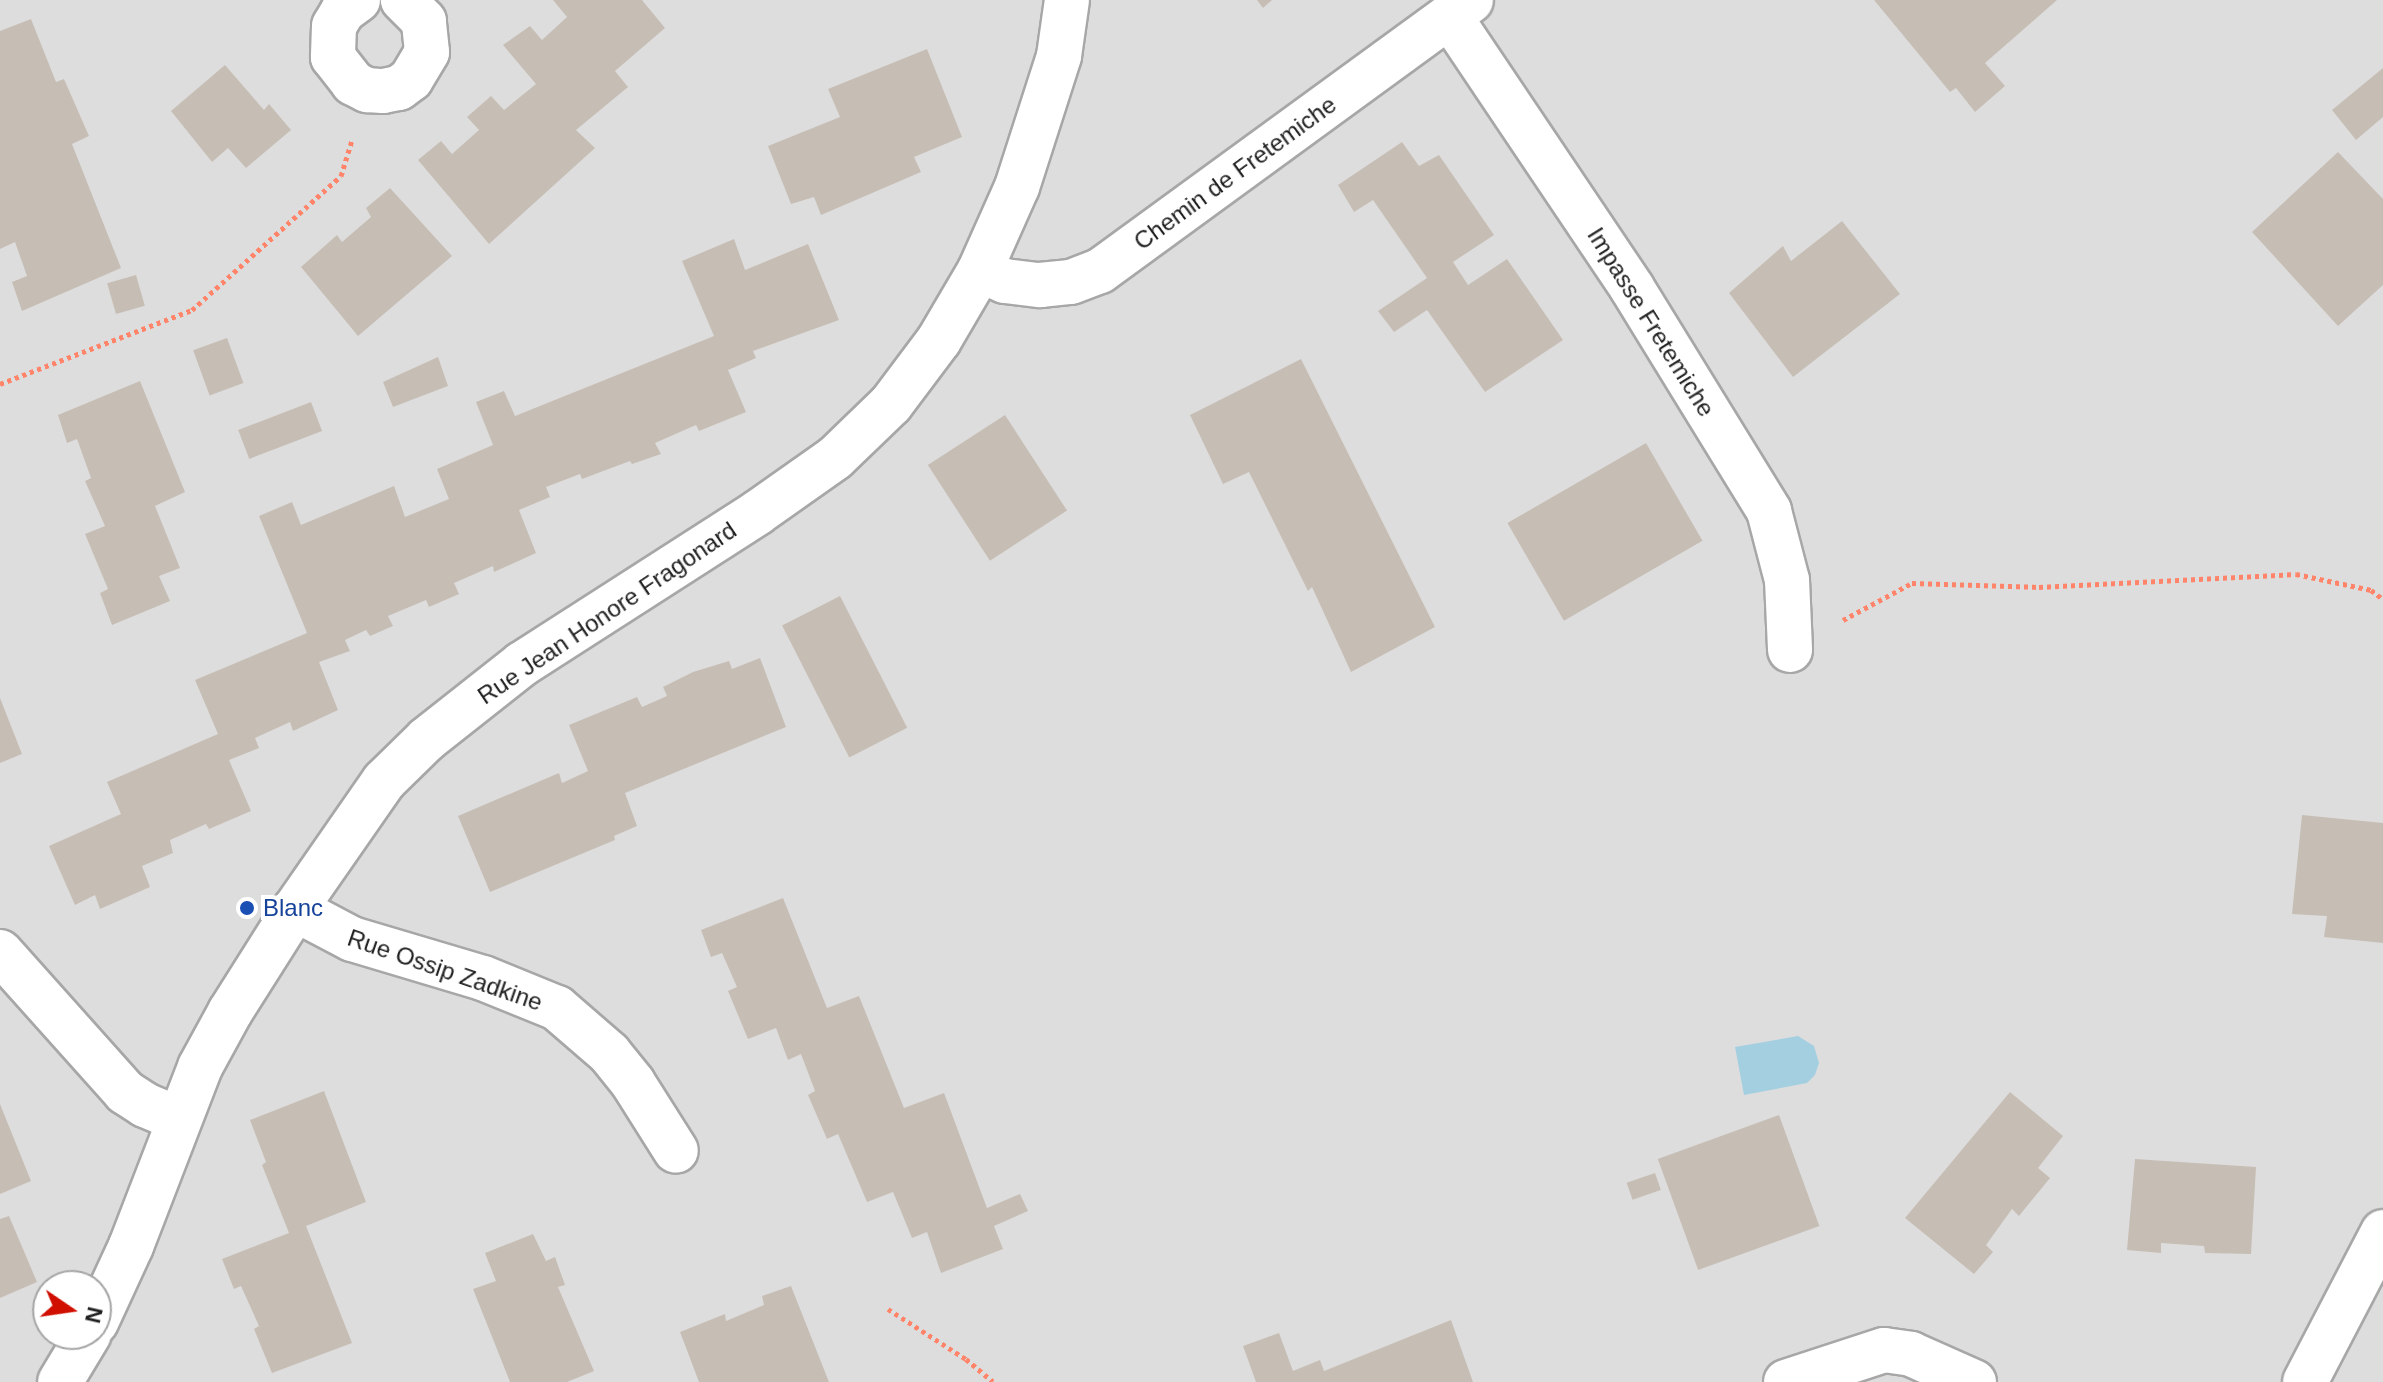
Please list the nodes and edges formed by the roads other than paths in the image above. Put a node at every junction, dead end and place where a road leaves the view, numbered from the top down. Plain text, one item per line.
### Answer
1 (358, 0) edge
2 (403, 0) edge
3 (1067, 0) edge
4 (1461, 8) edge
5 (980, 270) junction
6 (1790, 650) road end
7 (295, 909) junction
8 (0, 952) edge
9 (178, 1119) junction
10 (676, 1151) dead end
11 (2383, 1232) edge
12 (112, 1287) edge
13 (79, 1350) edge
14 (60, 1382) edge
15 (1786, 1382) edge
16 (1974, 1382) edge
17 (2305, 1382) edge

1 - 2 street
3 - 5 street, Rue Jean Honore Fragonard
4 - 5 street, Chemin de Fretemiche
4 - 6 street, Impasse Fretemiche
5 - 7 street, Rue Jean Honore Fragonard
7 - 9 street, Rue Jean Honore Fragonard
7 - 10 street, Rue Ossip Zadkine
8 - 9 street
9 - 12 street, Rue Jean Honore Fragonard
11 - 17 street
13 - 14 street
15 - 16 street

